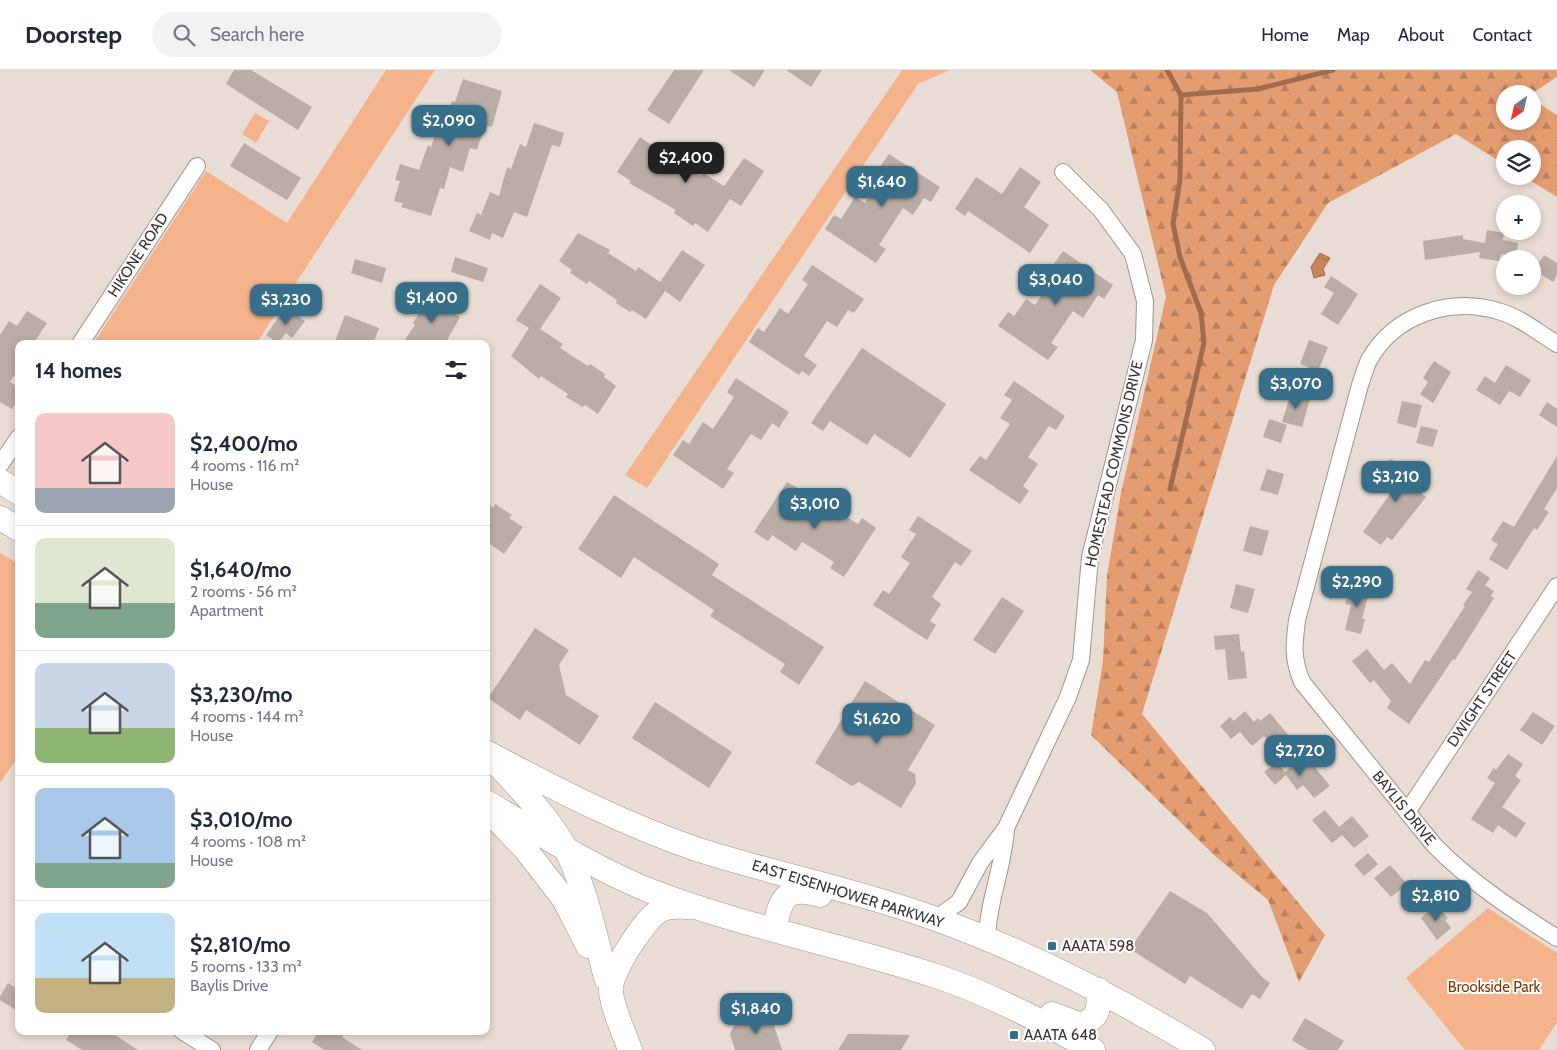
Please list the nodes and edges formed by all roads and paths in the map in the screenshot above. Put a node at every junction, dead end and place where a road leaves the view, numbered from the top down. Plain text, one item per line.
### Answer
1 (197, 166) dead end
2 (1063, 172) dead end
3 (83, 340) edge
4 (1557, 344) edge
5 (15, 443) edge
6 (0, 467) edge
7 (15, 476) edge
8 (0, 481) edge
9 (15, 490) edge
10 (0, 518) edge
11 (15, 527) edge
12 (1557, 586) edge
13 (490, 754) edge
14 (490, 756) edge
15 (490, 804) edge
16 (490, 812) edge
17 (1407, 812) junction
18 (1006, 828) junction
19 (565, 848) junction
20 (873, 898) junction
21 (698, 907) junction
22 (935, 918) junction
23 (774, 929) junction
24 (988, 938) junction
25 (1557, 938) edge
26 (608, 984) junction
27 (1099, 990) junction
28 (984, 996) junction
29 (188, 1035) edge
30 (267, 1035) edge
31 (212, 1050) edge
32 (258, 1050) edge
33 (630, 1050) edge
34 (1093, 1050) edge
35 (1203, 1050) edge

1 - 3 street, HIKONE ROAD
2 - 18 street, HOMESTEAD COMMONS DRIVE
4 - 17 street, BAYLIS DRIVE
5 - 6 street
6 - 7 main road
8 - 9 main road
10 - 11 main road
12 - 17 street, DWIGHT STREET
13 - 20 main road, EAST EISENHOWER PARKWAY
14 - 19 main road
15 - 19 main road
16 - 26 main road
17 - 25 street, BAYLIS DRIVE
18 - 22 street, HOMESTEAD COMMONS DRIVE
18 - 24 street, HOMESTEAD COMMONS DRIVE
19 - 21 main road
19 - 26 main road
20 - 22 main road, EAST EISENHOWER PARKWAY
20 - 23 main road
21 - 23 main road
21 - 26 main road
22 - 24 main road, EAST EISENHOWER PARKWAY
23 - 28 main road
24 - 27 main road, EAST EISENHOWER PARKWAY
26 - 33 main road
27 - 28 main road
27 - 35 main road, EAST EISENHOWER PARKWAY
28 - 34 main road
29 - 31 street
30 - 32 street

